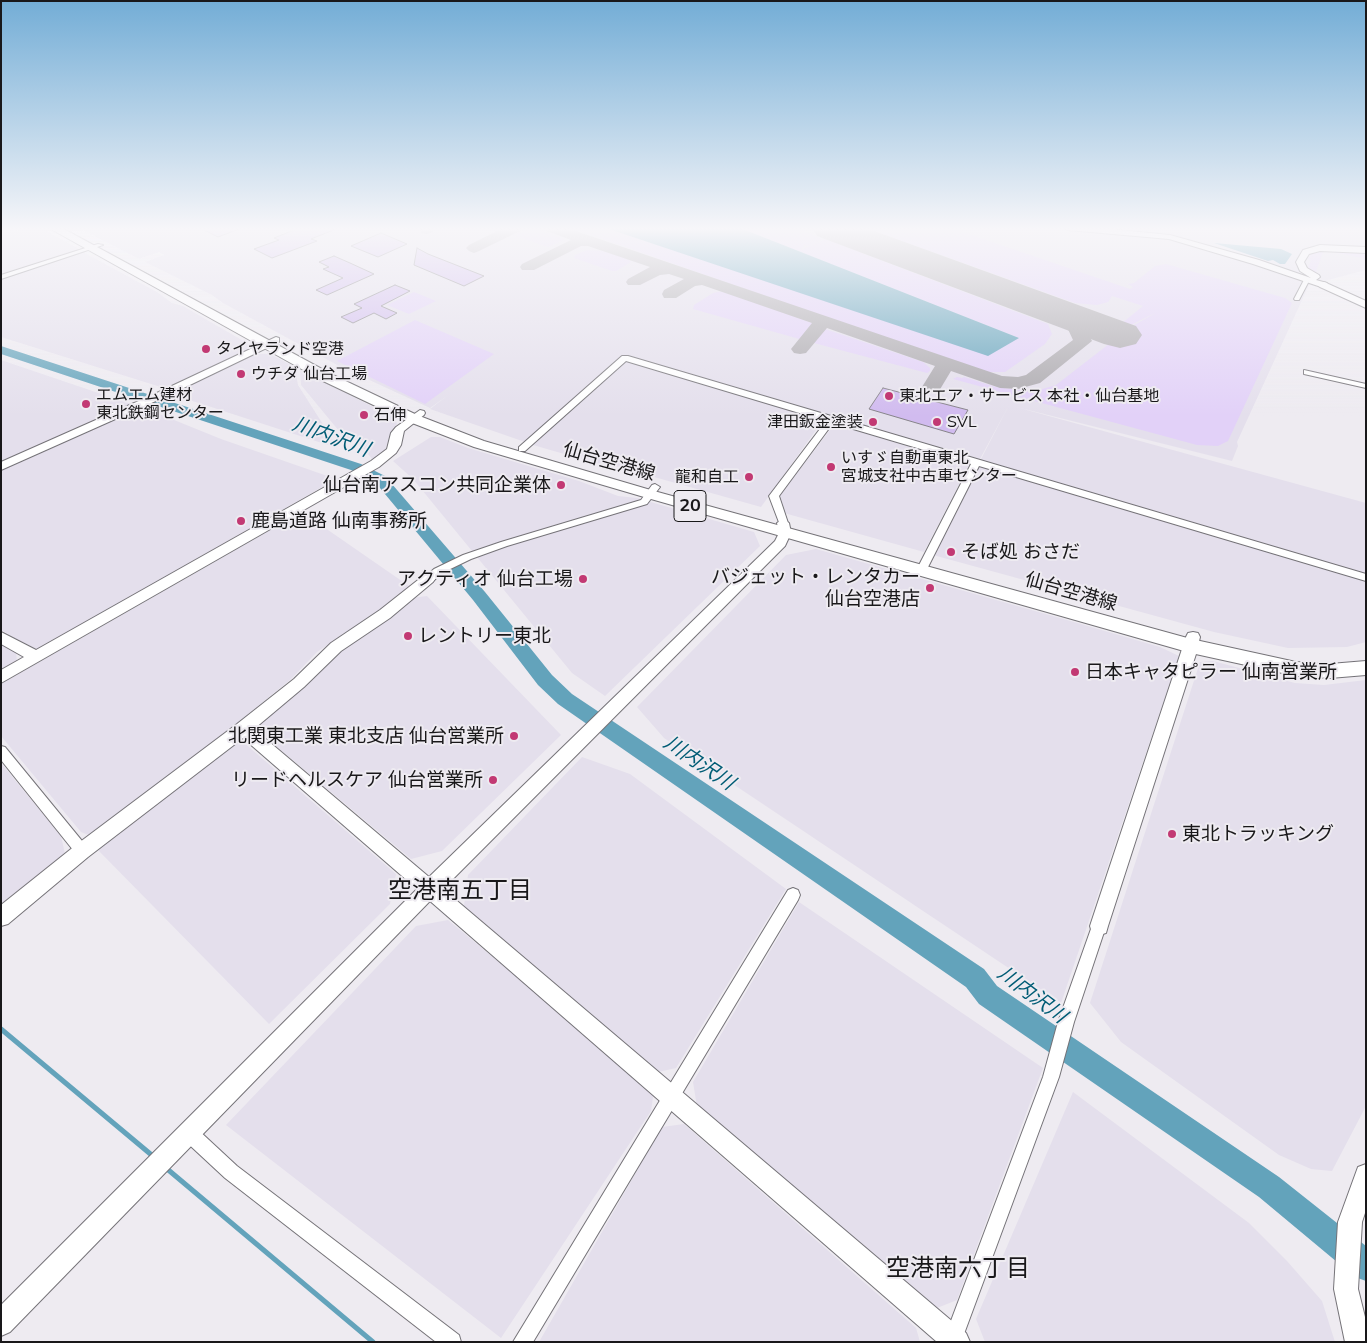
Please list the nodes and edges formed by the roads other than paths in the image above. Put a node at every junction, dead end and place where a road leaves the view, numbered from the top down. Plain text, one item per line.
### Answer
1 (176, 291) edge
2 (1301, 291) edge
3 (1342, 291) edge
4 (1297, 299) dead end
5 (1363, 300) edge
6 (271, 342) junction
7 (1307, 372) dead end
8 (1366, 386) edge
9 (416, 416) junction
10 (832, 420) junction
11 (522, 449) junction
12 (976, 463) junction
13 (1, 466) edge
14 (652, 490) junction
15 (784, 528) junction
16 (923, 566) junction
17 (433, 575) joint
18 (1366, 578) edge
19 (1, 637) edge
20 (1192, 642) junction
21 (1366, 656) edge
22 (36, 657) junction
23 (1366, 668) edge
24 (1, 677) edge
25 (243, 729) junction
26 (1, 751) edge
27 (82, 851) junction
28 (430, 889) junction
29 (793, 895) dead end
30 (1, 917) edge
31 (1099, 926) joint
32 (671, 1094) junction
33 (184, 1138) junction
34 (1366, 1175) edge
35 (1, 1323) edge
36 (954, 1341) edge
37 (452, 1342) edge
38 (522, 1342) edge
39 (1358, 1342) edge

1 - 6 main road, 仙台空港線 / 20
2 - 4 street
3 - 5 main road
6 - 9 main road, 仙台空港線 / 20
6 - 13 street
7 - 8 street
9 - 11 main road, 仙台空港線 / 20
9 - 14 main road, 仙台空港線 / 20
9 - 22 street
10 - 11 street
10 - 12 street
10 - 15 street
11 - 14 main road, 仙台空港線 / 20
12 - 16 street
12 - 18 street
14 - 15 main road, 仙台空港線 / 20
14 - 17 street
15 - 16 main road, 仙台空港線 / 20
15 - 28 street
16 - 20 main road, 仙台空港線 / 20
17 - 25 street
19 - 22 street
20 - 21 main road, 仙台空港線 / 20
20 - 23 main road, 仙台空港線 / 20
20 - 31 street
22 - 24 street
25 - 27 street
25 - 28 street
26 - 27 street
27 - 30 street
28 - 32 street
28 - 33 street
29 - 32 street
31 - 36 street
32 - 36 street
32 - 38 street
33 - 35 street
33 - 37 street
34 - 39 street

